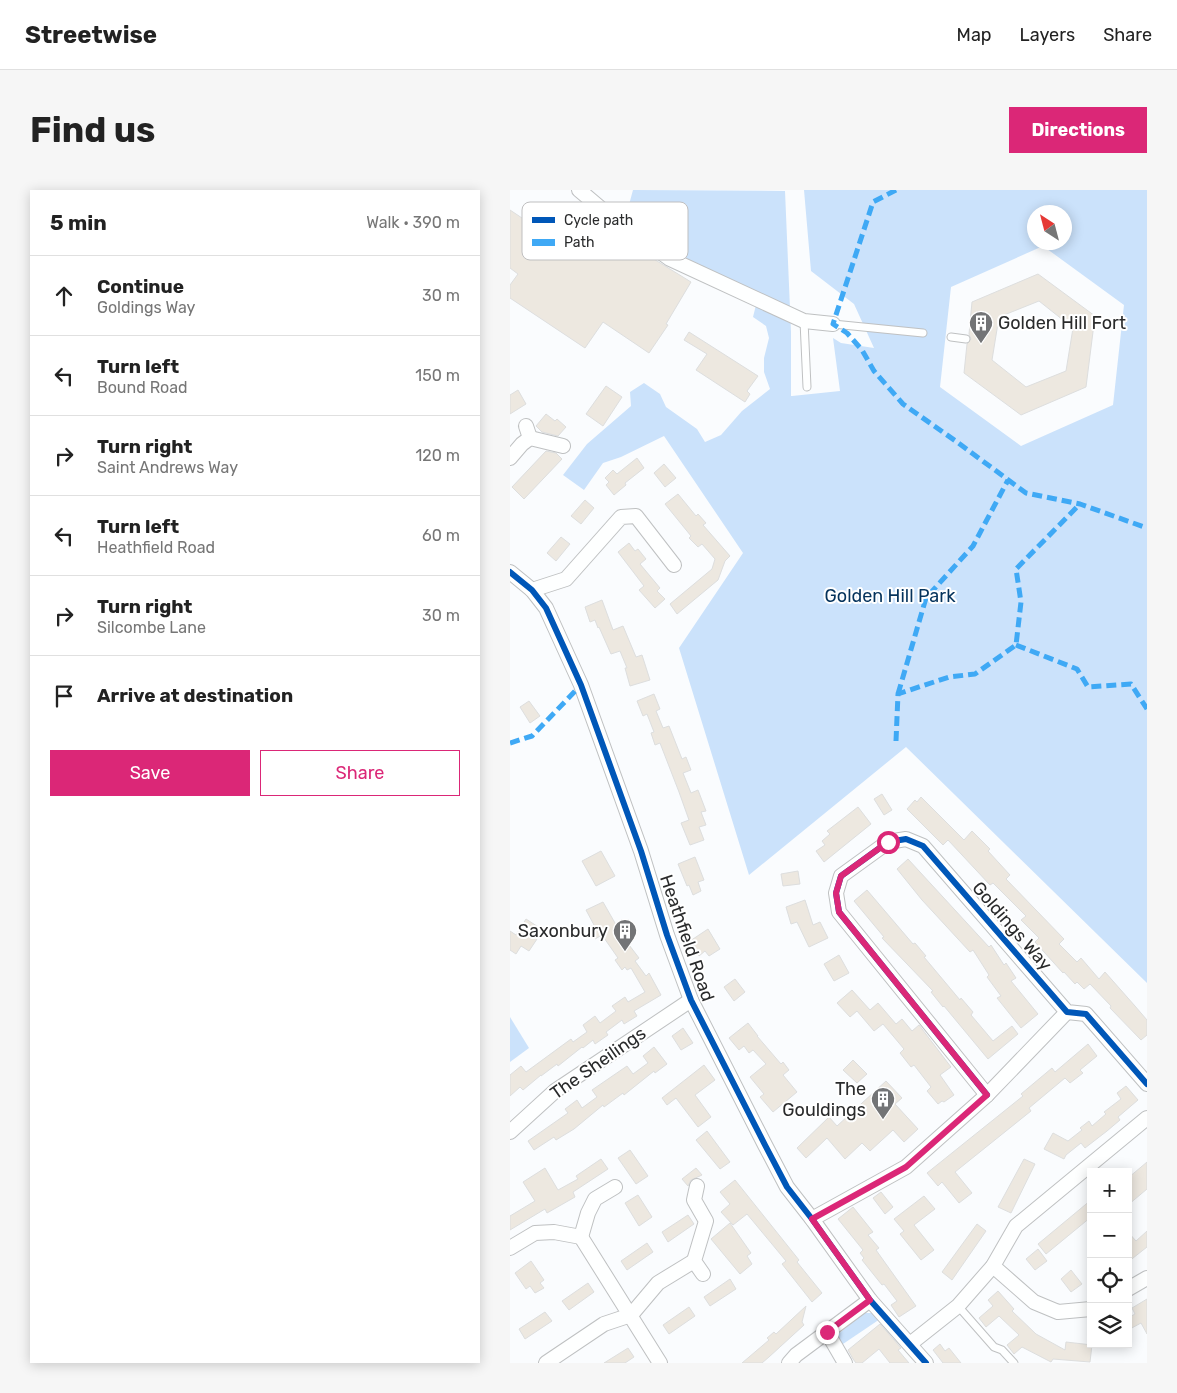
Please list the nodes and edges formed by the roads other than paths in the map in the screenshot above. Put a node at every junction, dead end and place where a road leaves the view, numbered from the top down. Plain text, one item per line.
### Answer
1 (579, 190) edge
2 (593, 202) edge
3 (672, 260) edge
4 (804, 321) junction
5 (832, 324) joint
6 (923, 333) dead end
7 (952, 337) dead end
8 (966, 339) dead end
9 (807, 387) dead end
10 (563, 446) dead end
11 (510, 458) edge
12 (674, 564) dead end
13 (510, 572) edge
14 (532, 590) junction
15 (691, 1000) junction
16 (1067, 1012) junction
17 (1147, 1084) edge
18 (987, 1095) junction
19 (1147, 1118) edge
20 (510, 1132) edge
21 (697, 1186) dead end
22 (615, 1187) dead end
23 (812, 1219) junction
24 (581, 1237) junction
25 (510, 1248) edge
26 (694, 1260) junction
27 (993, 1266) junction
28 (703, 1274) dead end
29 (1147, 1278) edge
30 (1132, 1287) edge
31 (870, 1300) junction
32 (958, 1306) junction
33 (1087, 1309) edge
34 (631, 1315) junction
35 (827, 1332) junction
36 (910, 1344) junction
37 (546, 1363) edge
38 (660, 1363) edge
39 (789, 1363) edge
40 (845, 1363) edge
41 (926, 1363) edge
42 (1014, 1363) edge

1 - 2 street
3 - 4 street
4 - 5 street
4 - 9 lane
5 - 6 lane
7 - 8 lane
10 - 11 street
12 - 14 street
13 - 14 street, Heathfield Road
14 - 15 street, Heathfield Road
15 - 20 street, The Sheilings
15 - 23 street, Heathfield Road
16 - 17 street
16 - 18 street
16 - 18 street, Goldings Way
18 - 23 street
19 - 27 street
21 - 26 street
22 - 24 street
23 - 31 street, Heathfield Road
24 - 25 street
24 - 34 street
26 - 28 street
26 - 34 street
27 - 32 street
27 - 33 street
29 - 30 street
31 - 35 street
31 - 36 street, Heathfield Road
32 - 36 street
32 - 42 lane
34 - 37 street
34 - 38 street
35 - 39 street
35 - 40 street
36 - 41 street, Heathfield Road

